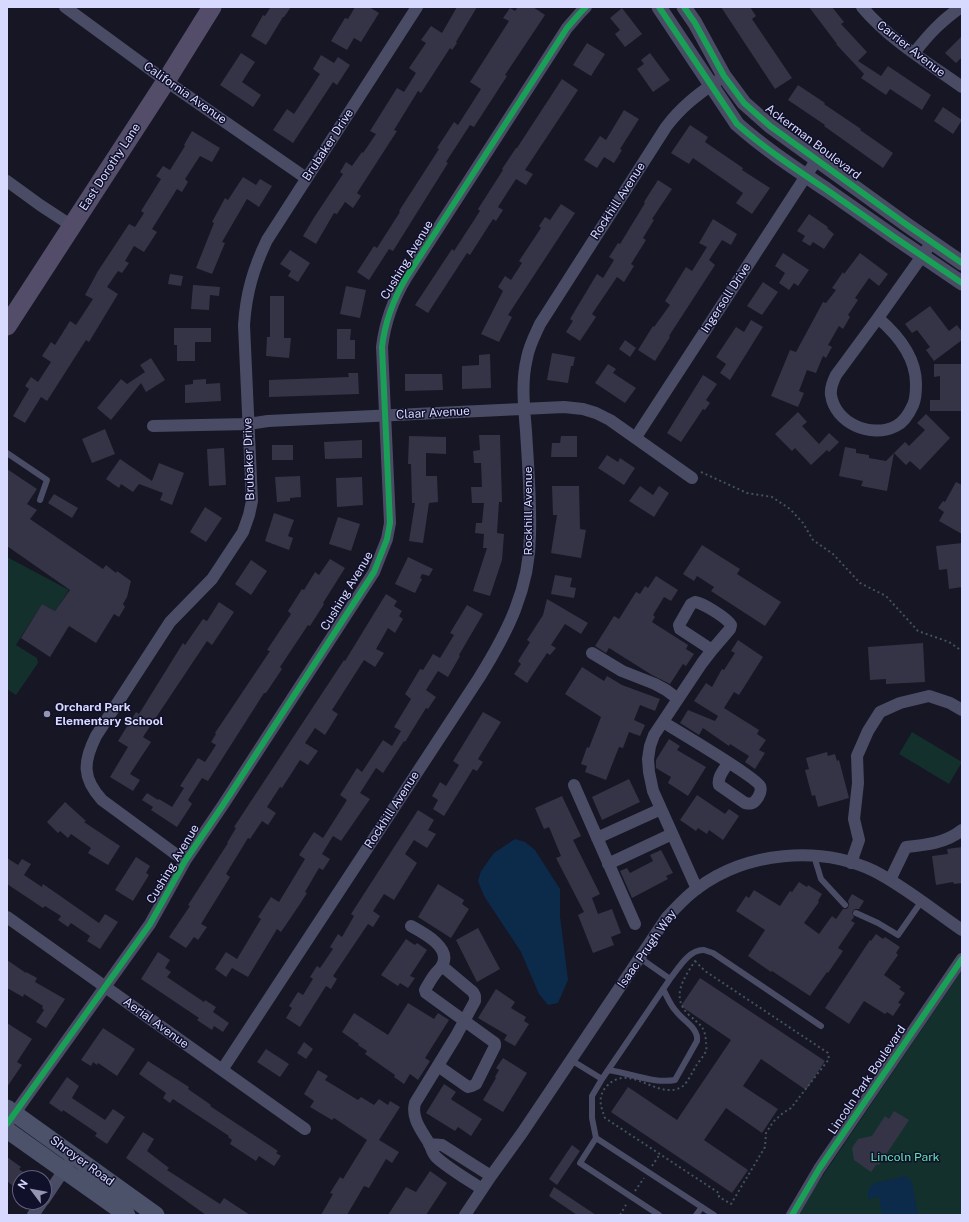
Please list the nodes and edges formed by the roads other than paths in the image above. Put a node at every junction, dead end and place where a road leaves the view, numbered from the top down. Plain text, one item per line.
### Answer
1 (65, 7) edge
2 (212, 7) edge
3 (417, 7) edge
4 (586, 7) edge
5 (659, 7) edge
6 (684, 7) edge
7 (862, 7) edge
8 (960, 7) edge
9 (914, 53) junction
10 (724, 76) junction
11 (166, 80) junction
12 (710, 86) junction
13 (962, 87) edge
14 (817, 159) junction
15 (805, 176) junction
16 (306, 178) junction
17 (7, 181) edge
18 (72, 226) junction
19 (932, 242) junction
20 (921, 257) junction
21 (962, 263) edge
22 (962, 283) edge
23 (878, 318) junction
24 (7, 326) edge
25 (524, 408) junction
26 (385, 416) junction
27 (248, 424) junction
28 (153, 426) dead end
29 (636, 437) junction
30 (7, 453) edge
31 (692, 478) road end
32 (40, 500) dead end
33 (712, 650) dead end
34 (592, 653) dead end
35 (678, 699) junction
36 (962, 710) edge
37 (663, 722) junction
38 (728, 763) dead end
39 (574, 785) dead end
40 (661, 808) junction
41 (962, 830) edge
42 (672, 834) junction
43 (597, 838) junction
44 (814, 856) junction
45 (185, 861) junction
46 (851, 863) junction
47 (608, 864) junction
48 (890, 880) junction
49 (697, 889) junction
50 (921, 902) junction
51 (845, 905) dead end
52 (856, 913) dead end
53 (7, 917) edge
54 (635, 924) dead end
55 (411, 926) dead end
56 (962, 930) edge
57 (640, 958) junction
58 (962, 959) edge
59 (442, 966) junction
60 (670, 979) junction
61 (106, 987) junction
62 (664, 989) junction
63 (465, 1020) junction
64 (821, 1026) dead end
65 (571, 1060) junction
66 (438, 1066) junction
67 (222, 1070) junction
68 (608, 1070) junction
69 (602, 1079) junction
70 (10, 1115) edge
71 (305, 1129) dead end
72 (7, 1130) edge
73 (596, 1138) junction
74 (429, 1144) junction
75 (73, 1155) junction
76 (64, 1170) junction
77 (491, 1176) junction
78 (101, 1186) dead end
79 (52, 1188) edge
80 (482, 1189) junction
81 (702, 1207) junction
82 (127, 1215) edge
83 (156, 1215) edge
84 (465, 1215) edge
85 (659, 1215) edge
86 (696, 1215) edge
87 (714, 1215) edge
88 (792, 1215) edge

1 - 11 street, California Avenue
2 - 11 main road, East Dorothy Lane
3 - 16 street, Brubaker Drive
4 - 26 street, Cushing Avenue
5 - 12 street
6 - 10 street, Ackerman Boulevard
7 - 9 street, Carrier Avenue
8 - 9 street
9 - 13 street, Carrier Avenue
10 - 12 street, Rockhill Avenue
10 - 14 street, Ackerman Boulevard
11 - 16 street, California Avenue
11 - 18 main road, East Dorothy Lane
12 - 15 street
12 - 25 street, Rockhill Avenue
14 - 15 street, Ingersoll Drive
14 - 19 street, Ackerman Boulevard
15 - 20 street
15 - 29 street, Ingersoll Drive
16 - 27 street, Brubaker Drive
17 - 18 street
18 - 24 main road, East Dorothy Lane
19 - 20 street
19 - 21 street, Ackerman Boulevard
20 - 22 street
20 - 23 street
23 - 23 street
25 - 26 street, Claar Avenue
25 - 29 street, Claar Avenue
25 - 67 street, Rockhill Avenue
26 - 27 street, Claar Avenue
26 - 45 street, Cushing Avenue
27 - 28 street, Claar Avenue
27 - 45 street, Brubaker Drive
29 - 31 street, Claar Avenue
30 - 32 lane
33 - 35 street
34 - 35 street
35 - 37 street
36 - 46 street
37 - 38 street
37 - 40 street
39 - 43 street
40 - 42 street
40 - 43 street
41 - 48 street
42 - 47 street
42 - 49 street
43 - 47 street
44 - 46 street, Isaac Prugh Way
44 - 49 street, Isaac Prugh Way
44 - 51 lane
45 - 61 street, Cushing Avenue
46 - 48 street, Isaac Prugh Way
47 - 54 street
48 - 50 street, Isaac Prugh Way
49 - 57 street, Isaac Prugh Way
50 - 52 lane
50 - 56 street, Isaac Prugh Way
53 - 61 street, Aerial Avenue
55 - 59 street
57 - 60 lane
57 - 65 street, Isaac Prugh Way
58 - 88 street, Lincoln Park Boulevard
59 - 63 street
59 - 63 street
60 - 62 lane
60 - 64 lane
61 - 67 street, Aerial Avenue
61 - 70 street, Cushing Avenue
62 - 68 lane
62 - 68 lane
63 - 66 street
63 - 66 street
65 - 69 lane
65 - 77 street, Isaac Prugh Way
66 - 74 street
67 - 71 street, Aerial Avenue
68 - 69 lane
69 - 73 lane
70 - 75 main road, Shroyer Road
72 - 76 main road, Shroyer Road
73 - 81 lane
73 - 85 lane
74 - 77 street
74 - 80 street
75 - 76 street
75 - 78 lane
75 - 83 main road, Shroyer Road
76 - 79 street
76 - 82 main road, Shroyer Road
77 - 80 street, Isaac Prugh Way
80 - 84 street, Isaac Prugh Way
81 - 86 lane
81 - 87 lane

